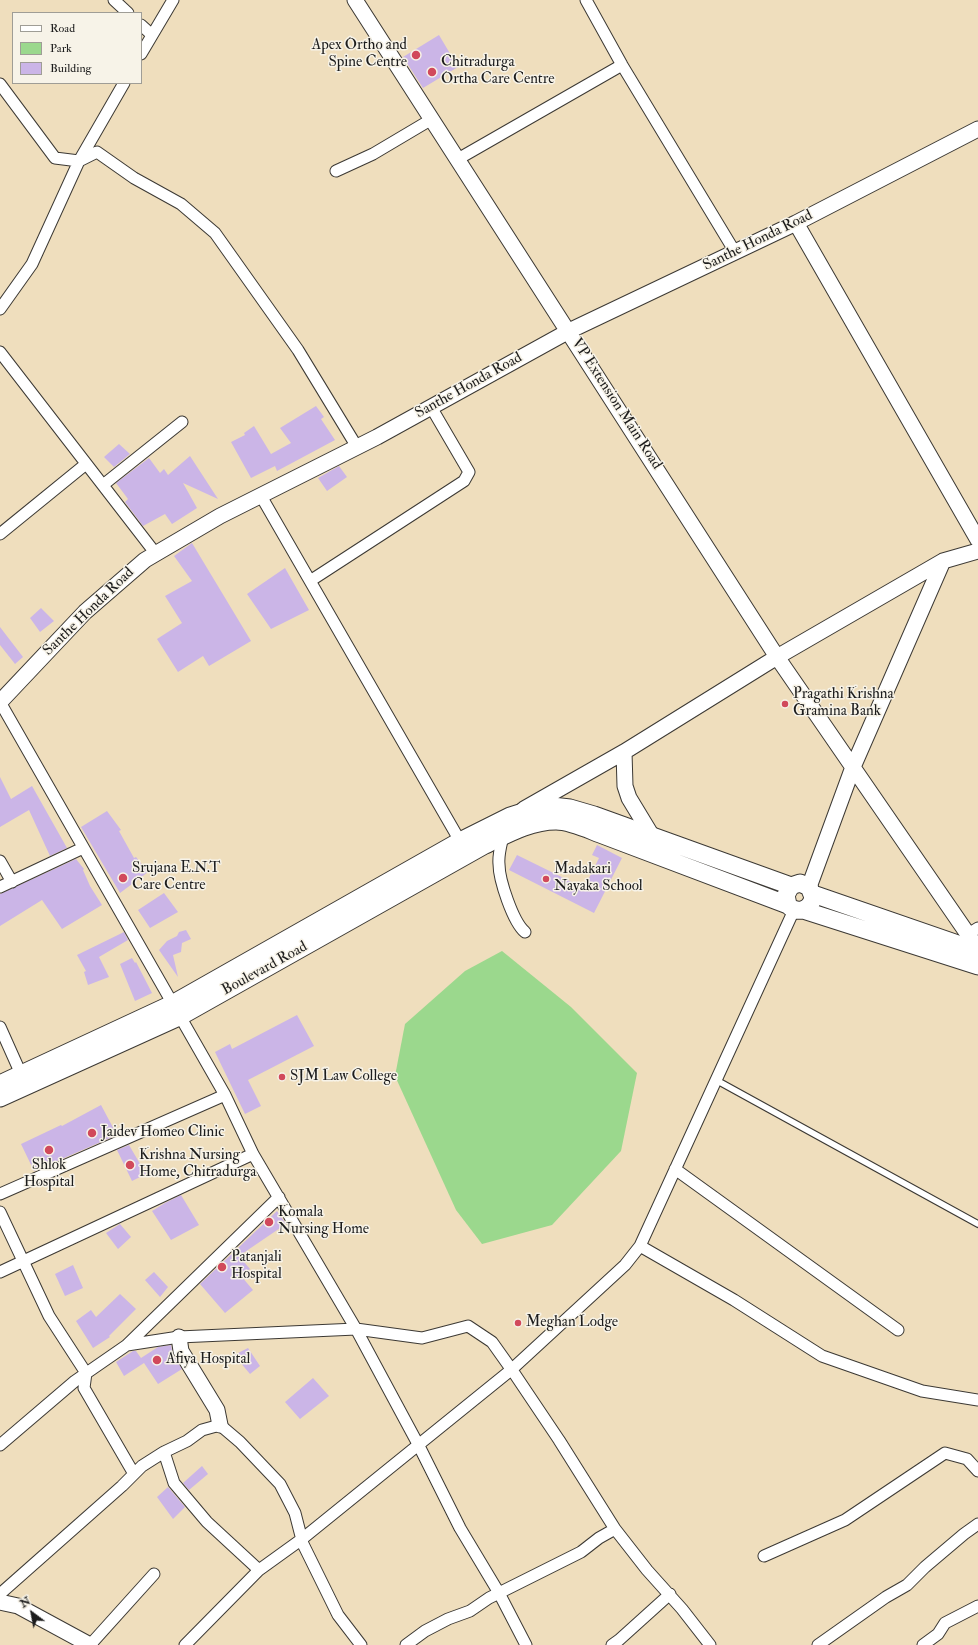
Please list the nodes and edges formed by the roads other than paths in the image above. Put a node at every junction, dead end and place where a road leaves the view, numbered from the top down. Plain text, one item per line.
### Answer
1 (114, 0) edge
2 (173, 0) edge
3 (355, 0) edge
4 (586, 0) edge
5 (127, 12) edge
6 (142, 26) edge
7 (152, 35) junction
8 (142, 52) edge
9 (622, 65) junction
10 (0, 84) edge
11 (123, 84) edge
12 (432, 119) junction
13 (978, 129) edge
14 (458, 159) junction
15 (79, 161) junction
16 (336, 171) dead end
17 (796, 223) junction
18 (735, 252) junction
19 (0, 309) edge
20 (569, 331) junction
21 (0, 352) edge
22 (431, 407) junction
23 (182, 422) dead end
24 (357, 447) junction
25 (86, 464) junction
26 (103, 485) junction
27 (261, 496) junction
28 (0, 534) edge
29 (978, 540) edge
30 (978, 551) edge
31 (156, 554) junction
32 (943, 560) junction
33 (310, 581) junction
34 (778, 657) junction
35 (0, 702) edge
36 (624, 752) junction
37 (853, 767) junction
38 (504, 825) junction
39 (652, 836) junction
40 (460, 841) junction
41 (83, 848) junction
42 (0, 861) edge
43 (12, 882) junction
44 (791, 886) junction
45 (0, 888) edge
46 (811, 891) junction
47 (795, 908) junction
48 (973, 931) edge
49 (525, 932) dead end
50 (977, 957) edge
51 (177, 1010) junction
52 (0, 1027) edge
53 (21, 1074) junction
54 (716, 1080) junction
55 (0, 1084) edge
56 (226, 1095) junction
57 (0, 1098) edge
58 (253, 1154) junction
59 (675, 1169) junction
60 (0, 1194) edge
61 (279, 1197) junction
62 (0, 1212) edge
63 (978, 1224) edge
64 (640, 1246) junction
65 (24, 1262) junction
66 (0, 1272) edge
67 (356, 1329) junction
68 (898, 1330) dead end
69 (179, 1337) junction
70 (127, 1345) junction
71 (511, 1370) junction
72 (86, 1373) junction
73 (978, 1400) edge
74 (220, 1425) junction
75 (0, 1445) edge
76 (419, 1446) junction
77 (164, 1452) junction
78 (978, 1471) edge
79 (134, 1474) junction
80 (978, 1524) edge
81 (615, 1530) junction
82 (302, 1539) junction
83 (764, 1556) dead end
84 (259, 1570) junction
85 (154, 1574) dead end
86 (498, 1593) junction
87 (0, 1594) edge
88 (670, 1594) junction
89 (0, 1602) edge
90 (978, 1606) edge
91 (90, 1645) edge
92 (185, 1645) edge
93 (361, 1645) edge
94 (406, 1645) edge
95 (526, 1645) edge
96 (612, 1645) edge
97 (710, 1645) edge
98 (818, 1645) edge
99 (923, 1645) edge

1 - 5 street
2 - 7 street
3 - 12 main road, VP Extension Main Road
4 - 9 street
6 - 7 street
7 - 8 street
9 - 14 street
9 - 18 street
10 - 15 street
11 - 15 street
12 - 14 main road, VP Extension Main Road
12 - 16 street
13 - 17 main road, Santhe Honda Road
14 - 20 main road, VP Extension Main Road
15 - 19 street
15 - 24 street
17 - 18 main road, Santhe Honda Road
17 - 29 main road
18 - 20 main road, Santhe Honda Road
20 - 22 main road, Santhe Honda Road
20 - 34 main road, VP Extension Main Road
21 - 25 street
22 - 24 main road, Santhe Honda Road
22 - 33 street
23 - 26 street
24 - 27 main road, Santhe Honda Road
25 - 26 street
25 - 28 street
26 - 31 street
27 - 31 main road, Santhe Honda Road
27 - 33 street
30 - 32 main road
31 - 35 main road, Santhe Honda Road
32 - 34 main road
32 - 37 main road
33 - 40 street
34 - 36 main road
34 - 37 main road, VP Extension Main Road
35 - 41 street
36 - 38 main road
36 - 39 main road
37 - 46 main road
37 - 48 main road, VP Extension Main Road
38 - 39 main road
38 - 40 main road, Boulevard Road
38 - 47 main road, Boulevard Road
38 - 49 street
38 - 51 main road, Boulevard Road
39 - 44 main road
40 - 51 main road, Boulevard Road
41 - 43 street
41 - 51 street
42 - 43 street
43 - 45 street
44 - 46 main road
44 - 47 main road
46 - 47 main road
46 - 50 main road
47 - 50 main road, Boulevard Road
47 - 54 street
48 - 50 main road, VP Extension Main Road
51 - 53 main road, Boulevard Road
51 - 56 street
51 - 57 main road, Boulevard Road
52 - 53 street
53 - 55 main road, Boulevard Road
54 - 59 street
54 - 63 lane
56 - 58 street
56 - 60 street
58 - 61 street
58 - 65 street
59 - 64 street
59 - 68 street
61 - 67 street
61 - 70 street
62 - 65 street
64 - 71 street
64 - 73 street
65 - 66 street
65 - 72 street
67 - 69 street
67 - 71 street
67 - 76 street
69 - 70 street
69 - 74 main road
70 - 72 street
71 - 76 street
71 - 81 street
72 - 75 street
72 - 79 street
74 - 77 street
74 - 82 street
76 - 82 street
76 - 86 street
77 - 79 street
77 - 84 street
78 - 83 street
79 - 87 street
80 - 98 street
81 - 86 street
81 - 88 street
82 - 84 street
82 - 93 street
84 - 92 street
85 - 91 street
86 - 94 street
86 - 95 street
88 - 96 street
88 - 97 street
89 - 91 main road
90 - 99 street

